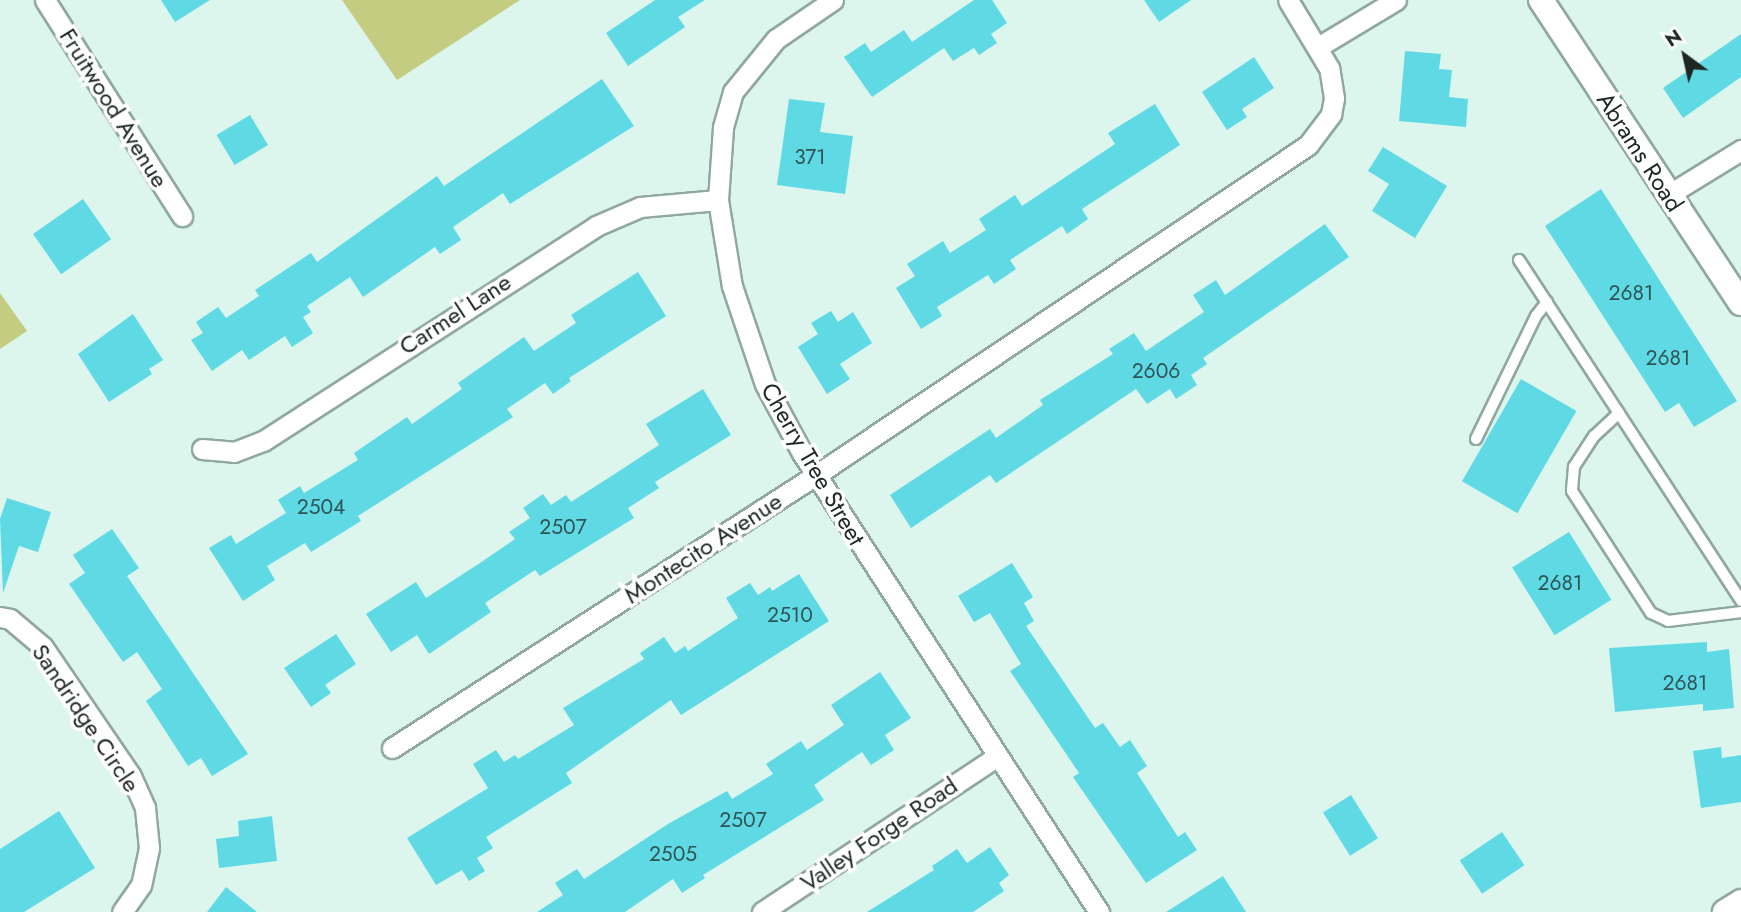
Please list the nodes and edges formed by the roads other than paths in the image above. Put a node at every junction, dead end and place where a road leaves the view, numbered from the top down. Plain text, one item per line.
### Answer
1 (45, 0) edge
2 (833, 0) edge
3 (1288, 0) edge
4 (1396, 0) edge
5 (1541, 0) edge
6 (1318, 47) junction
7 (1741, 149) edge
8 (1668, 195) junction
9 (718, 200) junction
10 (182, 216) dead end
11 (1519, 260) dead end
12 (1547, 302) junction
13 (1741, 303) edge
14 (1619, 413) junction
15 (1476, 439) dead end
16 (202, 449) dead end
17 (816, 475) junction
18 (1741, 601) edge
19 (1741, 612) edge
20 (0, 617) edge
21 (392, 748) dead end
22 (996, 757) junction
23 (1741, 902) edge
24 (122, 912) edge
25 (762, 912) edge
26 (1099, 912) edge
27 (1725, 912) edge

1 - 10 street, Fruitwood Avenue
2 - 9 street, Cherry Tree Street
3 - 6 street
4 - 6 street
5 - 8 street, Abrams Road
6 - 17 street, Montecito Avenue
7 - 8 street
8 - 13 street, Abrams Road
9 - 16 street, Carmel Lane
9 - 17 street, Cherry Tree Street
11 - 12 lane
12 - 14 lane
12 - 15 lane
14 - 18 lane
14 - 19 lane
17 - 21 street, Montecito Avenue
17 - 22 street, Cherry Tree Street
20 - 24 street, Sandridge Circle
22 - 25 street, Valley Forge Road
22 - 26 street, Cherry Tree Street
23 - 27 street

